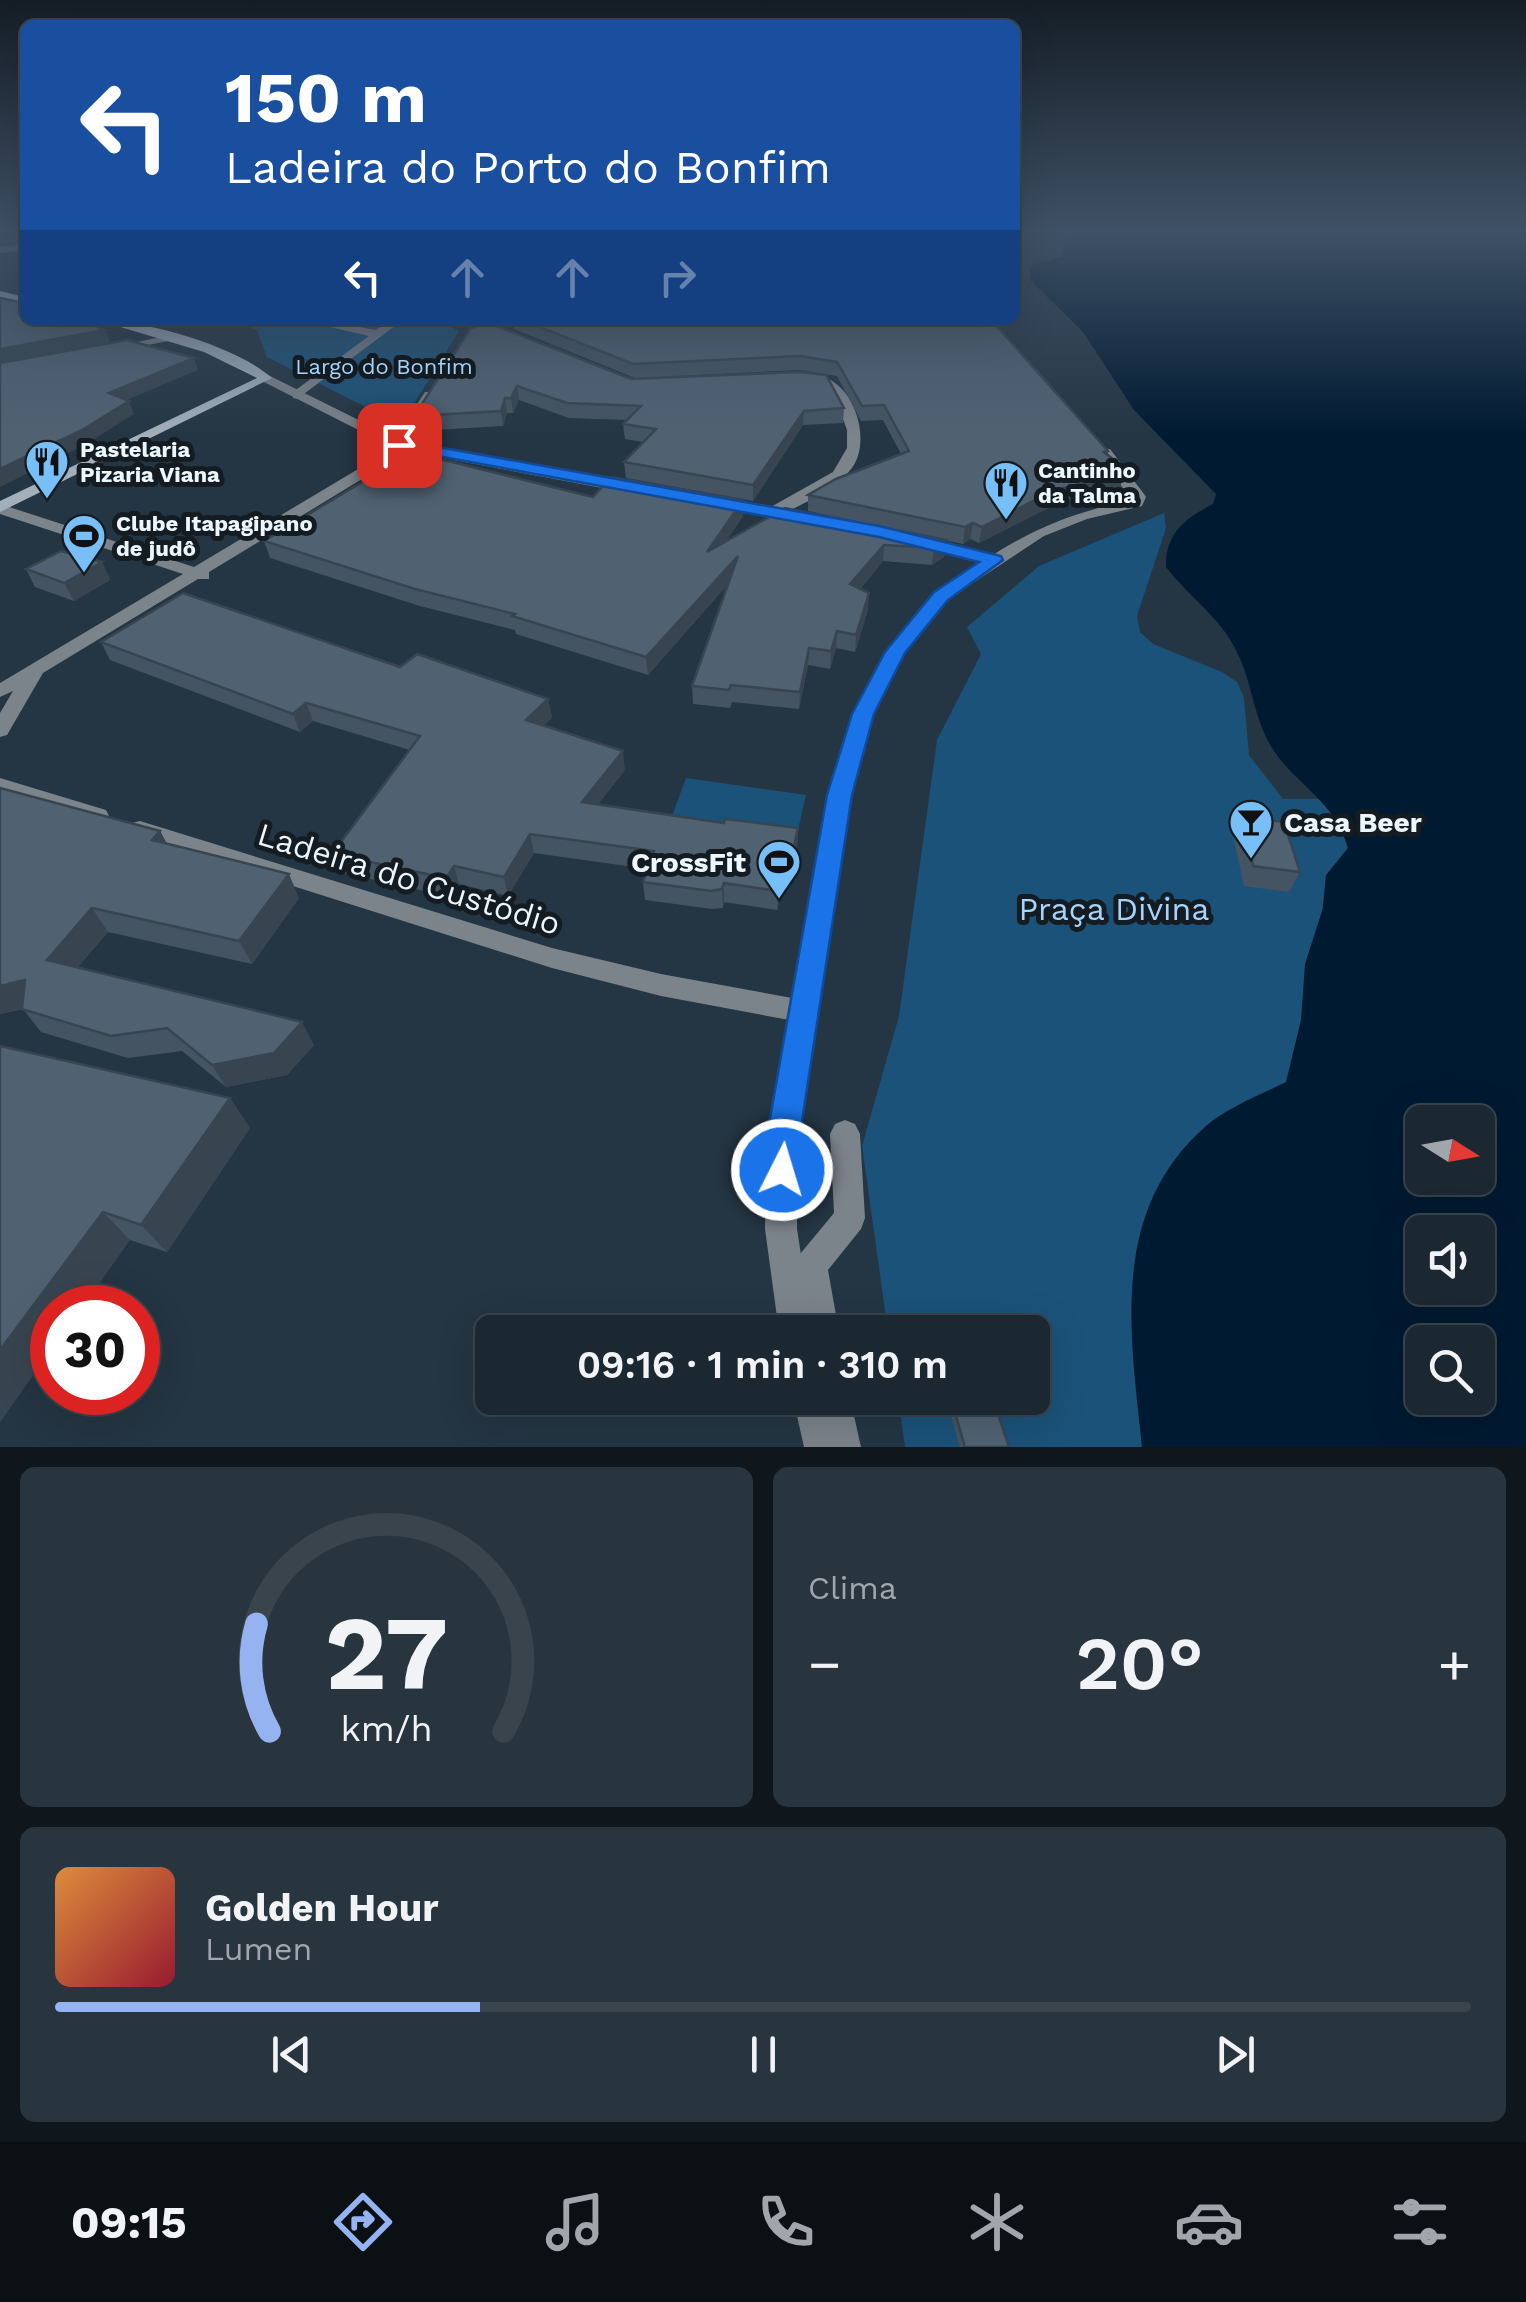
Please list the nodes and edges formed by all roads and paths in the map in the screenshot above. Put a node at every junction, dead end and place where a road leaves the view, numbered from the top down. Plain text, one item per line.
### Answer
1 (122, 325) edge
2 (332, 325) edge
3 (390, 325) edge
4 (378, 334) junction
5 (170, 338) junction
6 (94, 352) edge
7 (266, 378) junction
8 (781, 379) edge
9 (438, 382) edge
10 (297, 395) junction
11 (1090, 435) edge
12 (399, 445) junction
13 (640, 490) edge
14 (698, 501) edge
15 (0, 508) edge
16 (772, 513) junction
17 (808, 519) edge
18 (898, 535) edge
19 (994, 560) junction
20 (203, 575) junction
21 (38, 668) junction
22 (0, 691) edge
23 (0, 730) edge
24 (0, 784) edge
25 (804, 1012) junction
26 (845, 1134) dead end
27 (794, 1315) edge
28 (819, 1315) edge
29 (814, 1415) edge
30 (836, 1415) edge
31 (822, 1447) edge
32 (843, 1447) edge

1 - 5 main road
2 - 4 street
3 - 4 street
4 - 10 street
5 - 6 street
5 - 7 main road
7 - 10 street
7 - 15 main road
8 - 16 street
9 - 12 street
10 - 12 street
11 - 19 street
12 - 13 street
12 - 20 street
14 - 16 street
15 - 20 street
16 - 17 street
18 - 19 street
19 - 25 street
20 - 21 street
21 - 22 street
21 - 23 street
24 - 25 street, Ladeira do Custódio
25 - 27 street
26 - 28 street
29 - 31 street
30 - 32 street

